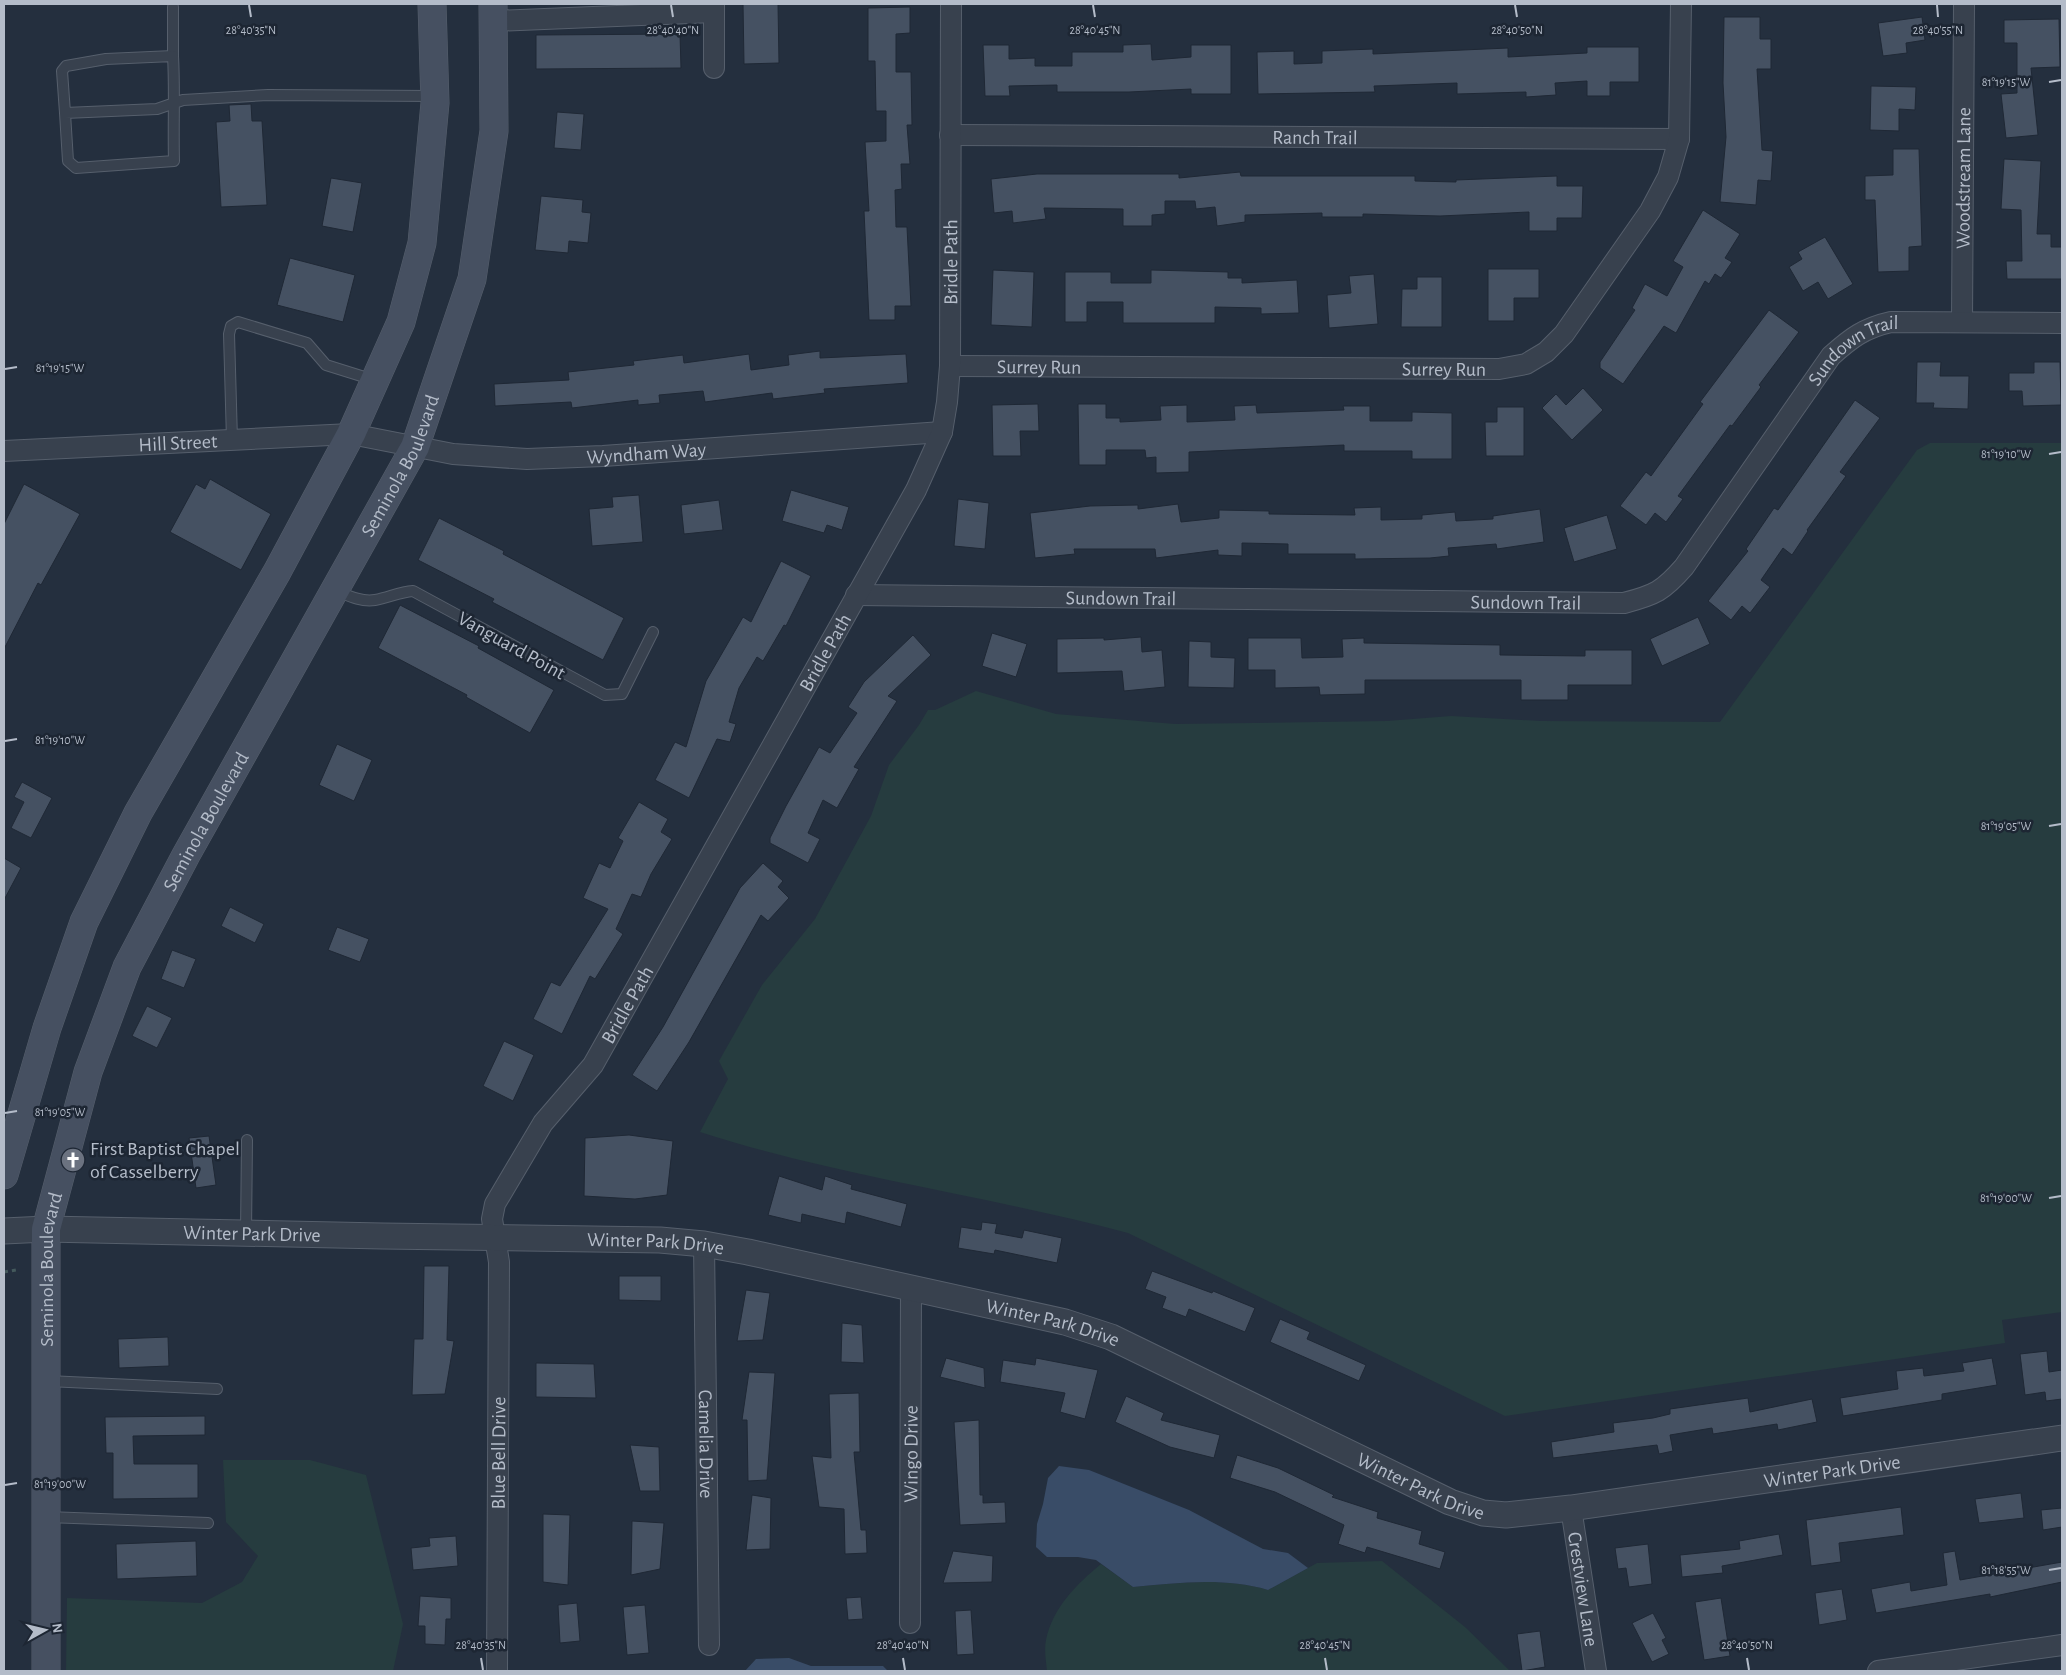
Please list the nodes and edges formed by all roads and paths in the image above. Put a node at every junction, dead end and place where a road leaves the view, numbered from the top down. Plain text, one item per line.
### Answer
1 (432, 4) edge
2 (951, 4) edge
3 (1681, 4) edge
4 (1964, 4) edge
5 (173, 7) dead end
6 (714, 8) edge
7 (494, 12) edge
8 (173, 56) junction
9 (714, 68) dead end
10 (434, 96) junction
11 (173, 102) junction
12 (65, 113) junction
13 (950, 135) junction
14 (1679, 139) junction
15 (1962, 322) junction
16 (2062, 323) edge
17 (950, 366) junction
18 (375, 381) junction
19 (942, 432) junction
20 (350, 434) junction
21 (232, 440) junction
22 (414, 447) junction
23 (4, 452) edge
24 (336, 590) junction
25 (856, 595) junction
26 (653, 632) dead end
27 (247, 1140) dead end
28 (4, 1175) edge
29 (46, 1229) junction
30 (4, 1231) edge
31 (246, 1233) junction
32 (493, 1237) junction
33 (704, 1244) junction
34 (16, 1270) dead end
35 (4, 1272) edge
36 (911, 1286) junction
37 (47, 1381) junction
38 (217, 1389) dead end
39 (2062, 1438) edge
40 (1571, 1508) junction
41 (46, 1517) junction
42 (208, 1523) dead end
43 (910, 1623) dead end
44 (709, 1645) dead end
45 (2062, 1645) edge
46 (46, 1671) edge
47 (497, 1671) edge
48 (1596, 1671) edge
49 (1878, 1671) edge

1 - 10 main road
2 - 13 street, Bridle Path
3 - 14 street, Surrey Run
4 - 15 street, Woodstream Lane
5 - 8 lane
6 - 7 street
6 - 9 street
7 - 22 main road, Seminola Boulevard
8 - 11 lane
8 - 12 lane
10 - 11 lane
10 - 18 main road
11 - 12 lane
11 - 12 lane
13 - 14 street, Ranch Trail
13 - 17 street, Bridle Path
14 - 17 street, Surrey Run
15 - 16 street, Sundown Trail
15 - 25 street, Sundown Trail
17 - 19 street, Bridle Path
18 - 20 main road
18 - 21 lane
19 - 22 street, Wyndham Way
19 - 25 street, Bridle Path
20 - 21 street, Hill Street
20 - 22 street, Wyndham Way
20 - 28 main road
21 - 23 street, Hill Street
22 - 24 main road, Seminola Boulevard
24 - 26 lane, Vanguard Point
24 - 29 main road, Seminola Boulevard
25 - 32 street, Bridle Path
27 - 31 lane
29 - 30 street, Winter Park Drive
29 - 31 street, Winter Park Drive
29 - 37 main road, Seminola Boulevard
31 - 32 street, Winter Park Drive
32 - 33 street, Winter Park Drive
32 - 47 street, Blue Bell Drive
33 - 36 street, Winter Park Drive
33 - 44 street, Camelia Drive
34 - 35 path
36 - 40 street, Winter Park Drive
36 - 43 street, Wingo Drive
37 - 38 lane
37 - 41 main road, Seminola Boulevard
39 - 40 street, Winter Park Drive
40 - 48 street, Crestview Lane
41 - 42 lane
41 - 46 main road, Seminola Boulevard
45 - 49 street

